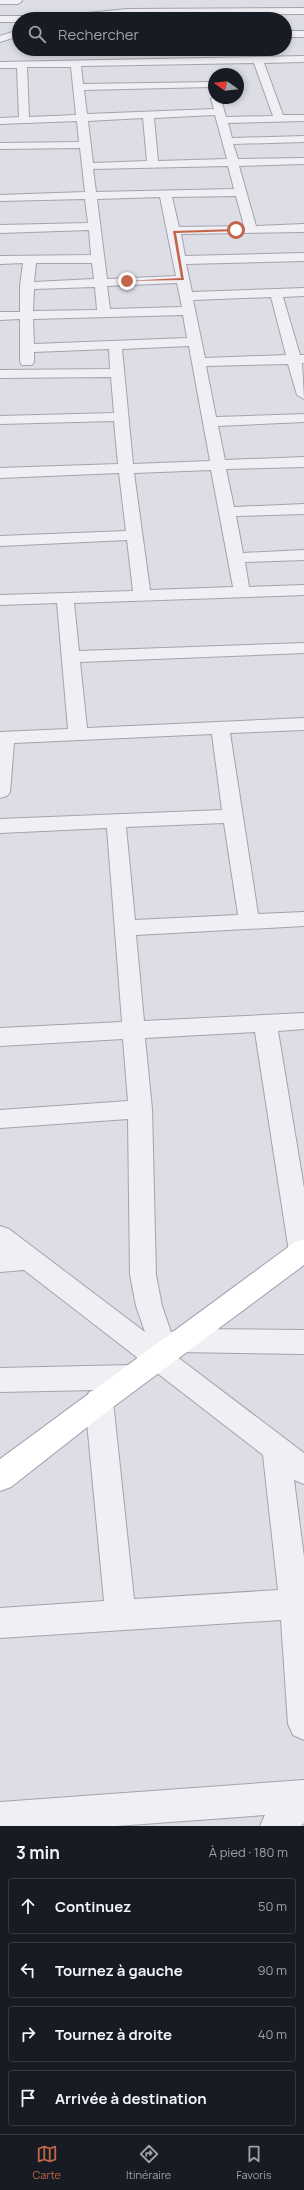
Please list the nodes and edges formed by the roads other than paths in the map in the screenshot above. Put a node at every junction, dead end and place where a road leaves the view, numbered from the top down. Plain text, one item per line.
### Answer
1 (18, 0) edge
2 (256, 0) edge
3 (0, 1) edge
4 (304, 11) edge
5 (20, 12) edge
6 (83, 12) edge
7 (127, 12) edge
8 (264, 12) edge
9 (292, 13) edge
10 (0, 18) edge
11 (12, 19) edge
12 (292, 34) edge
13 (304, 34) edge
14 (12, 35) edge
15 (0, 39) edge
16 (292, 52) edge
17 (15, 56) edge
18 (204, 56) junction
19 (304, 59) edge
20 (258, 60) junction
21 (51, 64) junction
22 (76, 64) junction
23 (0, 65) edge
24 (22, 65) junction
25 (208, 72) edge
26 (79, 87) junction
27 (208, 89) edge
28 (217, 104) edge
29 (148, 115) junction
30 (221, 116) junction
31 (82, 118) junction
32 (304, 118) edge
33 (284, 119) junction
34 (24, 120) junction
35 (0, 121) edge
36 (301, 140) edge
37 (227, 141) junction
38 (85, 145) junction
39 (0, 146) edge
40 (304, 162) edge
41 (232, 163) junction
42 (153, 165) junction
43 (89, 166) junction
44 (131, 173) junction
45 (241, 192) junction
46 (165, 194) junction
47 (134, 195) junction
48 (90, 196) junction
49 (0, 198) edge
50 (93, 226) junction
51 (304, 228) edge
52 (0, 229) edge
53 (251, 230) junction
54 (174, 232) junction
55 (304, 257) edge
56 (97, 259) junction
57 (0, 260) edge
58 (30, 260) junction
59 (180, 260) junction
60 (183, 279) junction
61 (99, 281) junction
62 (26, 286) junction
63 (304, 292) edge
64 (276, 293) junction
65 (186, 296) junction
66 (189, 311) junction
67 (104, 312) junction
68 (0, 316) edge
69 (28, 316) junction
70 (195, 342) junction
71 (116, 346) junction
72 (27, 348) junction
73 (299, 359) edge
74 (199, 362) junction
75 (27, 373) junction
76 (117, 373) junction
77 (0, 374) edge
78 (304, 395) edge
79 (121, 417) junction
80 (304, 418) edge
81 (0, 420) edge
82 (210, 422) junction
83 (304, 462) edge
84 (218, 466) junction
85 (126, 469) junction
86 (0, 473) edge
87 (304, 509) edge
88 (226, 512) junction
89 (135, 535) junction
90 (0, 541) edge
91 (304, 555) edge
92 (235, 558) junction
93 (304, 590) edge
94 (242, 592) junction
95 (142, 596) junction
96 (65, 598) junction
97 (0, 600) edge
98 (304, 648) edge
99 (70, 657) junction
100 (304, 724) edge
101 (220, 728) junction
102 (78, 734) junction
103 (2, 737) edge
104 (0, 792) edge
105 (232, 816) junction
106 (116, 822) junction
107 (0, 826) edge
108 (304, 919) edge
109 (249, 921) junction
110 (126, 928) junction
111 (304, 1020) edge
112 (265, 1022) junction
113 (134, 1030) junction
114 (0, 1037) edge
115 (140, 1110) junction
116 (0, 1119) edge
117 (0, 1237) edge
118 (303, 1251) edge
119 (27, 1259) junction
120 (0, 1261) edge
121 (304, 1342) edge
122 (167, 1350) junction
123 (132, 1377) junction
124 (0, 1380) edge
125 (99, 1400) junction
126 (276, 1449) junction
127 (304, 1470) edge
128 (0, 1477) edge
129 (295, 1604) junction
130 (120, 1614) junction
131 (0, 1623) edge
132 (304, 1724) edge
133 (304, 1796) edge
134 (304, 1800) edge
135 (0, 1818) edge
136 (277, 1826) edge

1 - 3 street
1 - 5 street
2 - 8 street
4 - 9 street
6 - 7 street
10 - 11 street
12 - 13 street
14 - 15 street
16 - 19 street
17 - 21 street
18 - 20 street
18 - 22 street
18 - 25 street
19 - 20 street
20 - 33 street
21 - 22 street
21 - 24 street
22 - 26 street
23 - 24 street
24 - 34 street
26 - 27 street
26 - 31 street
28 - 30 street
29 - 30 street
29 - 31 street
29 - 42 street
30 - 33 street
30 - 37 street
31 - 34 street
31 - 38 street
32 - 33 street
33 - 36 street
34 - 35 street
36 - 37 street
36 - 40 street
37 - 41 street
38 - 39 street
38 - 43 street
40 - 41 street
41 - 42 street
41 - 45 street
42 - 44 street
43 - 44 street
43 - 48 street
44 - 47 street
45 - 46 street
45 - 53 street
46 - 47 street
46 - 54 street
47 - 48 street
48 - 49 street
48 - 50 street
50 - 52 street
50 - 56 street
51 - 53 street
53 - 54 street
54 - 59 street
55 - 59 street
56 - 58 street
56 - 61 street
57 - 58 street
58 - 62 street
59 - 60 street
60 - 61 street
60 - 65 street
61 - 62 street
61 - 67 street
62 - 69 street
63 - 64 street
64 - 65 street
64 - 73 street
65 - 66 street
66 - 67 street
66 - 70 street
67 - 69 street
68 - 69 street
69 - 72 street
70 - 71 street
70 - 74 street
71 - 72 street
71 - 76 street
72 - 75 street
73 - 74 street
73 - 78 street
74 - 82 street
75 - 76 street
75 - 77 street
76 - 79 street
79 - 81 street
79 - 85 street
80 - 82 street
82 - 84 street
83 - 84 street
84 - 85 street
84 - 88 street
85 - 86 street
85 - 89 street
87 - 88 street
88 - 92 street
89 - 90 street
89 - 95 street
91 - 92 street
92 - 94 street
93 - 94 street
94 - 95 street
95 - 96 street
96 - 97 street
96 - 99 street
98 - 99 street
99 - 102 street
100 - 101 street
101 - 102 street
101 - 105 street
102 - 103 street
103 - 104 street
105 - 106 street
105 - 109 street
106 - 107 street
106 - 110 street
108 - 109 street
109 - 110 street
110 - 113 street
111 - 112 street
112 - 113 street
112 - 118 street
113 - 114 street
113 - 115 street
115 - 116 street
115 - 122 street
117 - 119 street
118 - 122 main road
119 - 120 street
119 - 122 street
121 - 122 street
122 - 123 main road
122 - 126 street
123 - 124 street
123 - 125 main road
125 - 128 main road
125 - 130 street
126 - 127 street
126 - 129 street
129 - 130 street
129 - 132 street
130 - 131 street
133 - 135 street
134 - 136 street

